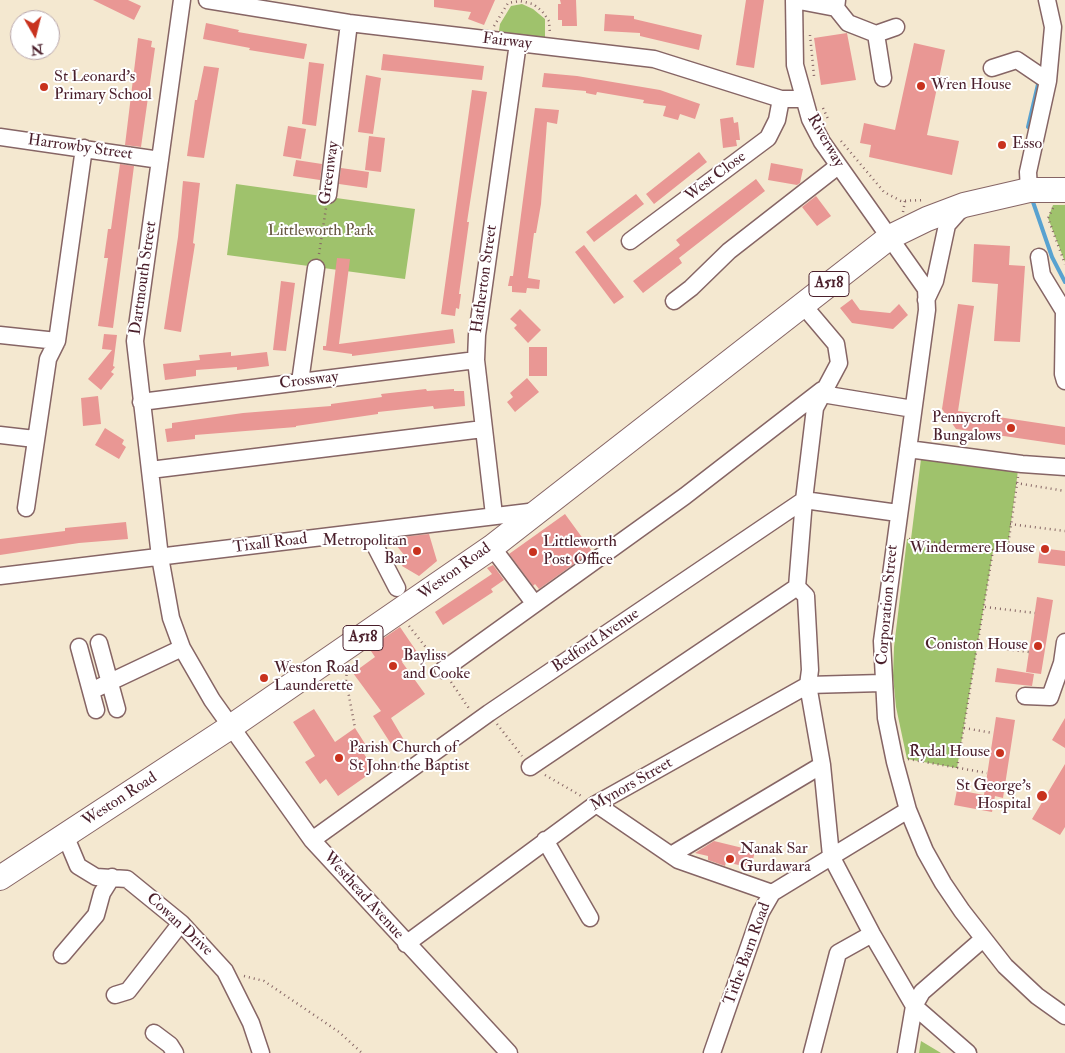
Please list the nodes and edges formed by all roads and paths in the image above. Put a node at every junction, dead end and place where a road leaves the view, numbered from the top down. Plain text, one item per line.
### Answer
1 (182, 0) edge
2 (207, 0) edge
3 (794, 0) edge
4 (1048, 0) edge
5 (837, 4) edge
6 (350, 23) junction
7 (896, 27) dead end
8 (810, 29) dead end
9 (876, 34) junction
10 (491, 40) junction
11 (518, 43) junction
12 (551, 47) junction
13 (992, 68) dead end
14 (814, 77) dead end
15 (883, 78) dead end
16 (1048, 81) junction
17 (781, 99) junction
18 (803, 99) junction
19 (821, 104) dead end
20 (831, 126) dead end
21 (0, 137) edge
22 (840, 140) dead end
23 (84, 148) junction
24 (160, 160) junction
25 (838, 166) junction
26 (1029, 190) junction
27 (1063, 190) edge
28 (328, 195) joint
29 (928, 200) dead end
30 (964, 205) junction
31 (890, 238) junction
32 (630, 241) dead end
33 (1039, 257) dead end
34 (1065, 264) edge
35 (316, 268) joint
36 (926, 300) junction
37 (674, 301) dead end
38 (802, 304) junction
39 (0, 335) edge
40 (57, 342) junction
41 (476, 360) junction
42 (1065, 381) edge
43 (300, 382) junction
44 (824, 390) junction
45 (141, 402) junction
46 (913, 409) junction
47 (483, 429) junction
48 (0, 435) edge
49 (35, 439) junction
50 (908, 449) junction
51 (1022, 464) junction
52 (1065, 467) edge
53 (150, 470) junction
54 (1016, 483) junction
55 (1065, 491) edge
56 (804, 500) junction
57 (26, 508) dead end
58 (540, 510) junction
59 (898, 513) junction
60 (494, 515) junction
61 (1010, 524) junction
62 (1065, 531) edge
63 (368, 532) junction
64 (895, 538) junction
65 (492, 547) junction
66 (993, 550) junction
67 (160, 557) junction
68 (0, 576) edge
69 (797, 587) junction
70 (396, 588) dead end
71 (534, 604) junction
72 (984, 607) junction
73 (1035, 613) dead end
74 (1065, 642) edge
75 (99, 643) dead end
76 (79, 646) dead end
77 (978, 646) junction
78 (182, 648) junction
79 (348, 648) junction
80 (1029, 652) dead end
81 (443, 670) dead end
82 (110, 682) junction
83 (882, 683) junction
84 (808, 685) junction
85 (91, 691) junction
86 (1024, 696) dead end
87 (117, 708) dead end
88 (96, 710) dead end
89 (232, 726) junction
90 (355, 728) dead end
91 (964, 728) junction
92 (993, 733) dead end
93 (895, 762) junction
94 (822, 765) junction
95 (530, 767) dead end
96 (957, 768) junction
97 (987, 772) dead end
98 (596, 804) junction
99 (908, 810) junction
100 (65, 836) junction
101 (312, 840) junction
102 (545, 840) junction
103 (671, 855) junction
104 (831, 856) junction
105 (112, 877) junction
106 (0, 878) edge
107 (772, 893) junction
108 (590, 918) dead end
109 (181, 923) junction
110 (872, 934) junction
111 (983, 939) junction
112 (406, 944) junction
113 (62, 955) dead end
114 (226, 971) junction
115 (115, 995) dead end
116 (914, 1006) junction
117 (1065, 1016) edge
118 (154, 1033) dead end
119 (175, 1053) edge
120 (261, 1053) edge
121 (362, 1053) edge
122 (509, 1053) edge
123 (712, 1053) edge
124 (812, 1053) edge
125 (906, 1053) edge
126 (968, 1053) edge

1 - 24 street, Dartmouth Street
2 - 6 street, Fairway
3 - 5 street
3 - 18 street, Riverway
4 - 16 street
5 - 9 street
6 - 10 street, Fairway
6 - 28 street, Greenway
7 - 9 street
8 - 14 path
9 - 15 street
10 - 11 street, Fairway
10 - 12 path
11 - 12 street, Fairway
11 - 41 street, Hatherton Street
12 - 17 street, Fairway
13 - 16 street
16 - 26 street
17 - 18 street, Fairway
17 - 32 street, West Close
18 - 25 street, Riverway
19 - 20 path
21 - 23 street, Harrowby Street
22 - 29 path
23 - 24 street, Harrowby Street
23 - 40 street
24 - 45 street, Dartmouth Street
25 - 31 street, Riverway
25 - 37 street
26 - 27 highway, Weston Road
26 - 30 highway, Weston Road
27 - 34 path
28 - 35 path, Greenway
30 - 31 highway, Weston Road
30 - 36 street
31 - 36 street, Corporation Street
31 - 38 highway, Weston Road / A518
33 - 42 street
35 - 43 street
36 - 46 street, Corporation Street
38 - 44 street
38 - 58 highway, Weston Road / A518
39 - 40 street
40 - 49 street
41 - 43 street, Crossway
41 - 47 street, Hatherton Street
43 - 45 street, Crossway
44 - 46 street
44 - 56 street
44 - 71 street
45 - 53 street, Dartmouth Street
46 - 50 street, Corporation Street
47 - 53 street
47 - 60 street, Hatherton Street
48 - 49 street
49 - 57 street
50 - 51 street
50 - 59 street, Corporation Street
51 - 52 street
51 - 54 path
53 - 67 street, Dartmouth Street
54 - 55 path
54 - 61 path
56 - 59 street
56 - 69 street
56 - 101 street, Bedford Avenue
58 - 60 street, Tixall Road
58 - 65 highway, Weston Road / A518
59 - 64 street, Corporation Street
60 - 63 street, Tixall Road
61 - 62 path
61 - 66 path
63 - 67 street, Tixall Road
63 - 70 street
64 - 66 path
64 - 83 street, Corporation Street
65 - 71 street
65 - 79 highway, Weston Road / A518
66 - 72 path
67 - 68 street, Tixall Road
67 - 78 street, Dartmouth Street
69 - 84 street
69 - 95 street
71 - 81 street
72 - 73 path
72 - 77 path
74 - 86 street
75 - 82 street
76 - 85 street
77 - 80 path
77 - 91 path
78 - 82 street
78 - 89 street, Westhead Avenue
79 - 89 highway, Weston Road / A518
79 - 90 path
82 - 85 street
82 - 87 street
83 - 84 street, Mynors Street
83 - 93 street, Corporation Street
84 - 94 street
84 - 98 street, Mynors Street
85 - 88 street
89 - 100 highway, Weston Road / A518
89 - 101 street, Westhead Avenue
91 - 92 path
91 - 96 path
93 - 96 path
93 - 99 street, Corporation Street
94 - 103 street
94 - 104 street
96 - 97 path
98 - 102 street, Mynors Street
98 - 103 street
99 - 104 street, Tithe Barn Road
99 - 111 street, Corporation Street
100 - 105 street, Cowan Drive
100 - 106 highway, Weston Road / A518
101 - 112 street, Westhead Avenue
102 - 108 street
102 - 112 street, Mynors Street
103 - 107 street
104 - 107 street, Tithe Barn Road
104 - 110 street
105 - 109 street, Cowan Drive
105 - 113 street
107 - 123 street, Tithe Barn Road
109 - 114 street, Cowan Drive
109 - 115 street
110 - 116 street
110 - 124 street
111 - 116 street
111 - 117 street, Corporation Street
112 - 122 street, Westhead Avenue
114 - 120 street, Cowan Drive
114 - 121 path
116 - 125 street
116 - 126 street
118 - 119 street

